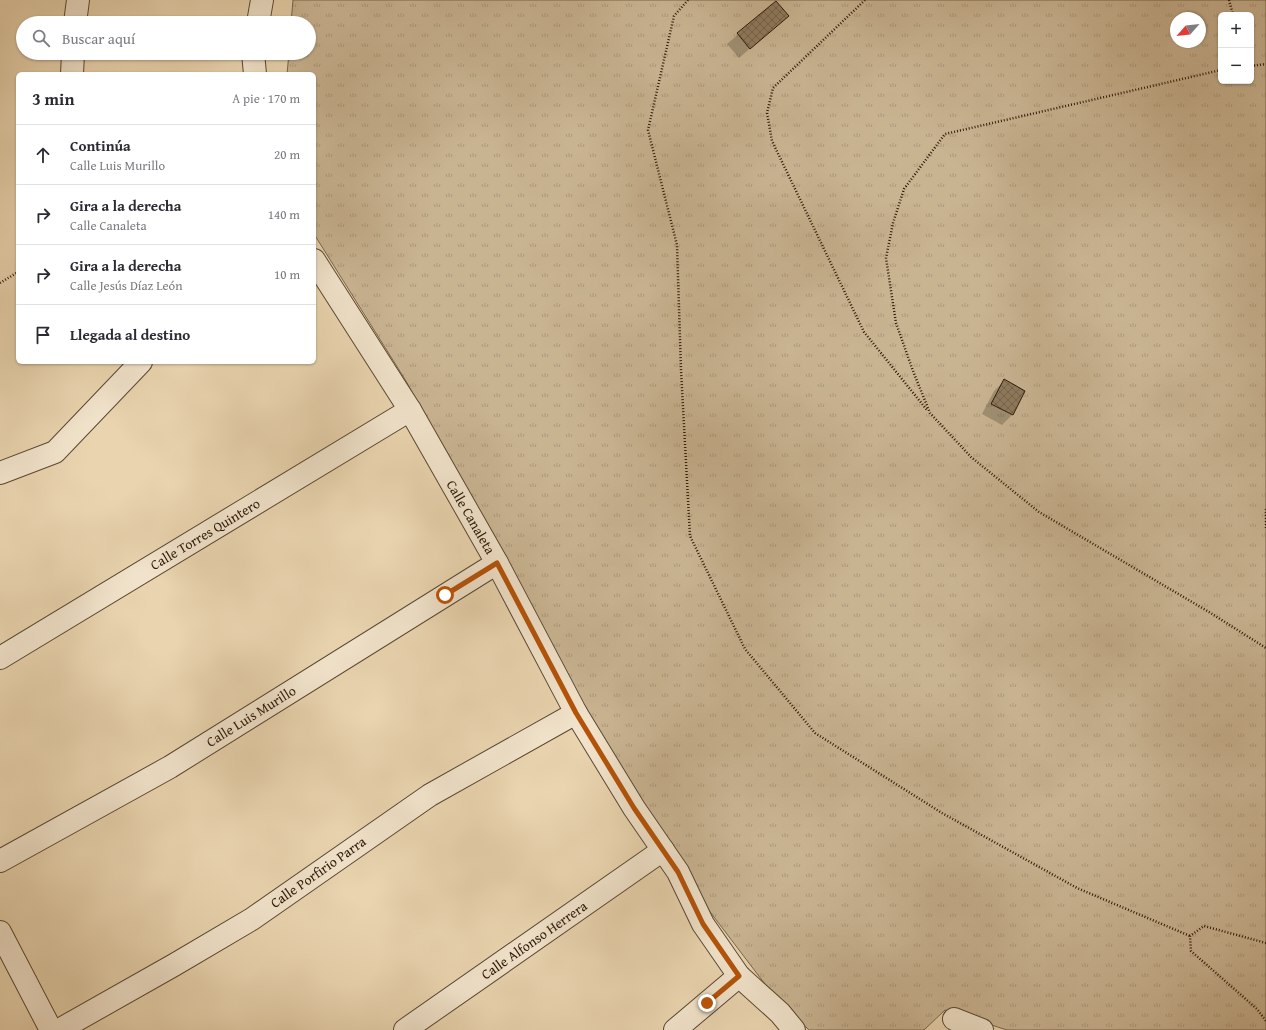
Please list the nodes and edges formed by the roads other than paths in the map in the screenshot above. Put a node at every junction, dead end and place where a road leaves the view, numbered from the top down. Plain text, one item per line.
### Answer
1 (78, 0) edge
2 (262, 0) edge
3 (76, 16) edge
4 (259, 16) edge
5 (73, 60) edge
6 (254, 60) edge
7 (72, 72) edge
8 (255, 72) edge
9 (316, 264) edge
10 (139, 364) edge
11 (410, 410) junction
12 (0, 473) edge
13 (497, 563) junction
14 (0, 658) edge
15 (576, 713) junction
16 (663, 850) junction
17 (0, 861) edge
18 (0, 932) edge
19 (739, 976) junction
20 (954, 1019) dead end
21 (51, 1030) edge
22 (59, 1030) edge
23 (405, 1030) edge
24 (675, 1030) edge
25 (794, 1030) edge
26 (982, 1030) edge

1 - 3 street
2 - 4 street
5 - 7 street
6 - 8 street
9 - 11 street, Calle Canaleta
10 - 12 street
11 - 13 street, Calle Canaleta
11 - 14 street, Calle Torres Quintero
13 - 15 street, Calle Canaleta
13 - 17 street, Calle Luis Murillo
15 - 16 street, Calle Canaleta
15 - 22 street, Calle Porfirio Parra
16 - 19 street, Calle Canaleta
16 - 23 street, Calle Alfonso Herrera
18 - 21 street
19 - 24 street
19 - 25 street, Calle Canaleta
20 - 26 street

